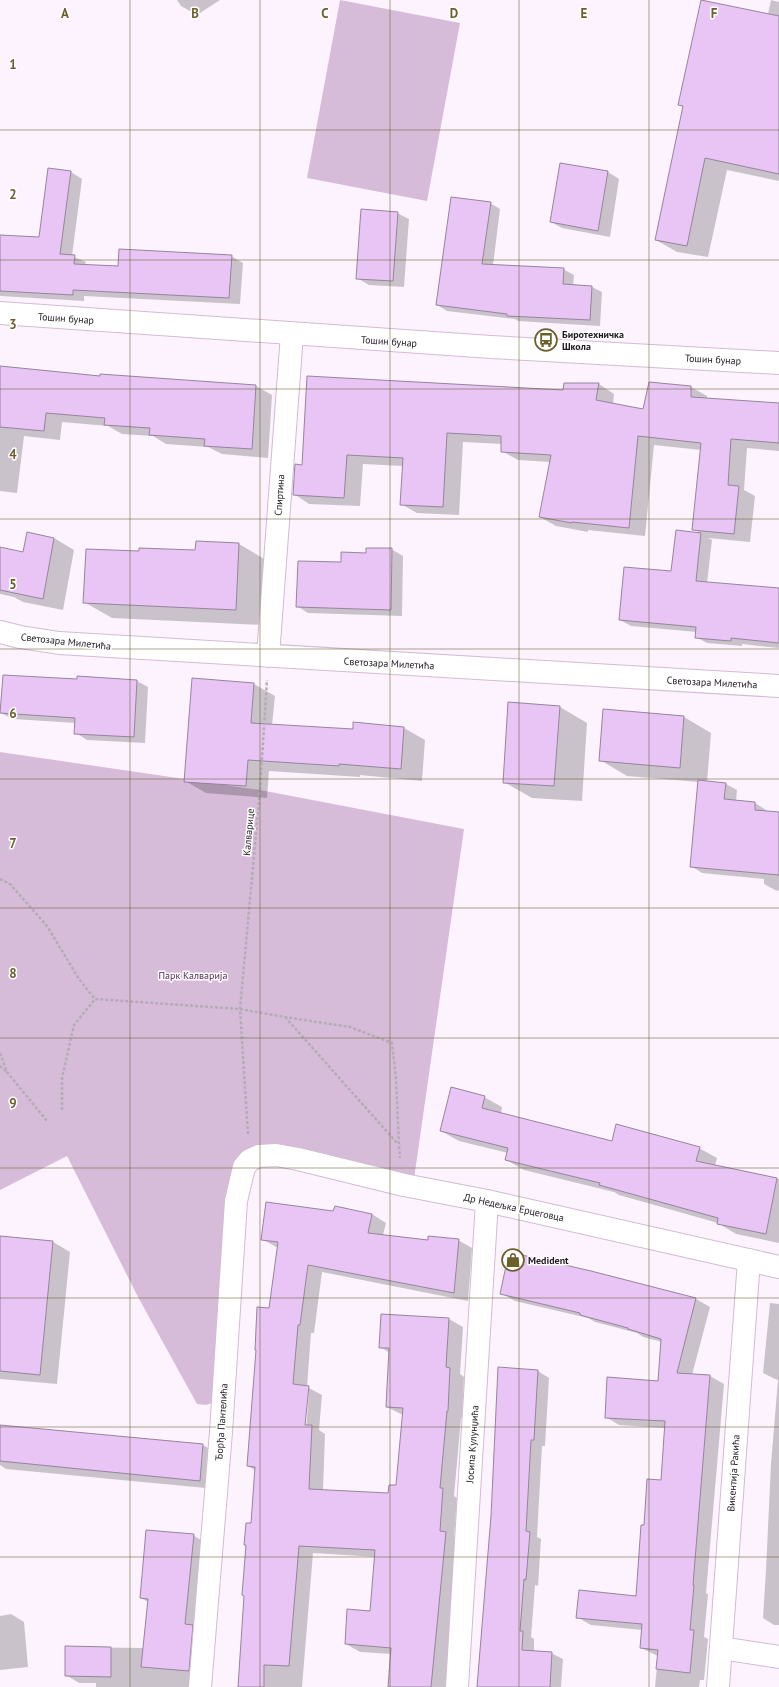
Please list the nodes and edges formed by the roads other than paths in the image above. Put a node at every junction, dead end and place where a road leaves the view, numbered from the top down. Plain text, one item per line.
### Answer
1 (0, 314) edge
2 (292, 334) junction
3 (779, 363) edge
4 (0, 632) edge
5 (268, 656) junction
6 (779, 686) edge
7 (250, 1160) joint
8 (487, 1201) junction
9 (749, 1260) junction
10 (779, 1267) edge
11 (721, 1648) junction
12 (779, 1657) edge
13 (200, 1687) edge
14 (457, 1687) edge
15 (718, 1687) edge

1 - 2 street, Тошин бунар
2 - 3 street, Тошин бунар
2 - 5 street, Спиртина
4 - 5 street, Светозара Милетића
5 - 6 street, Светозара Милетића
7 - 8 street, Др Недељка Ерцеговца
7 - 13 street, Ђорђа Пантелића
8 - 9 street, Др Недељка Ерцеговца
8 - 14 street, Јосипа Кулунџића
9 - 10 street, Др Недељка Ерцеговца
9 - 11 street, Викентија Ракића
11 - 12 street
11 - 15 street, Викентија Ракића

